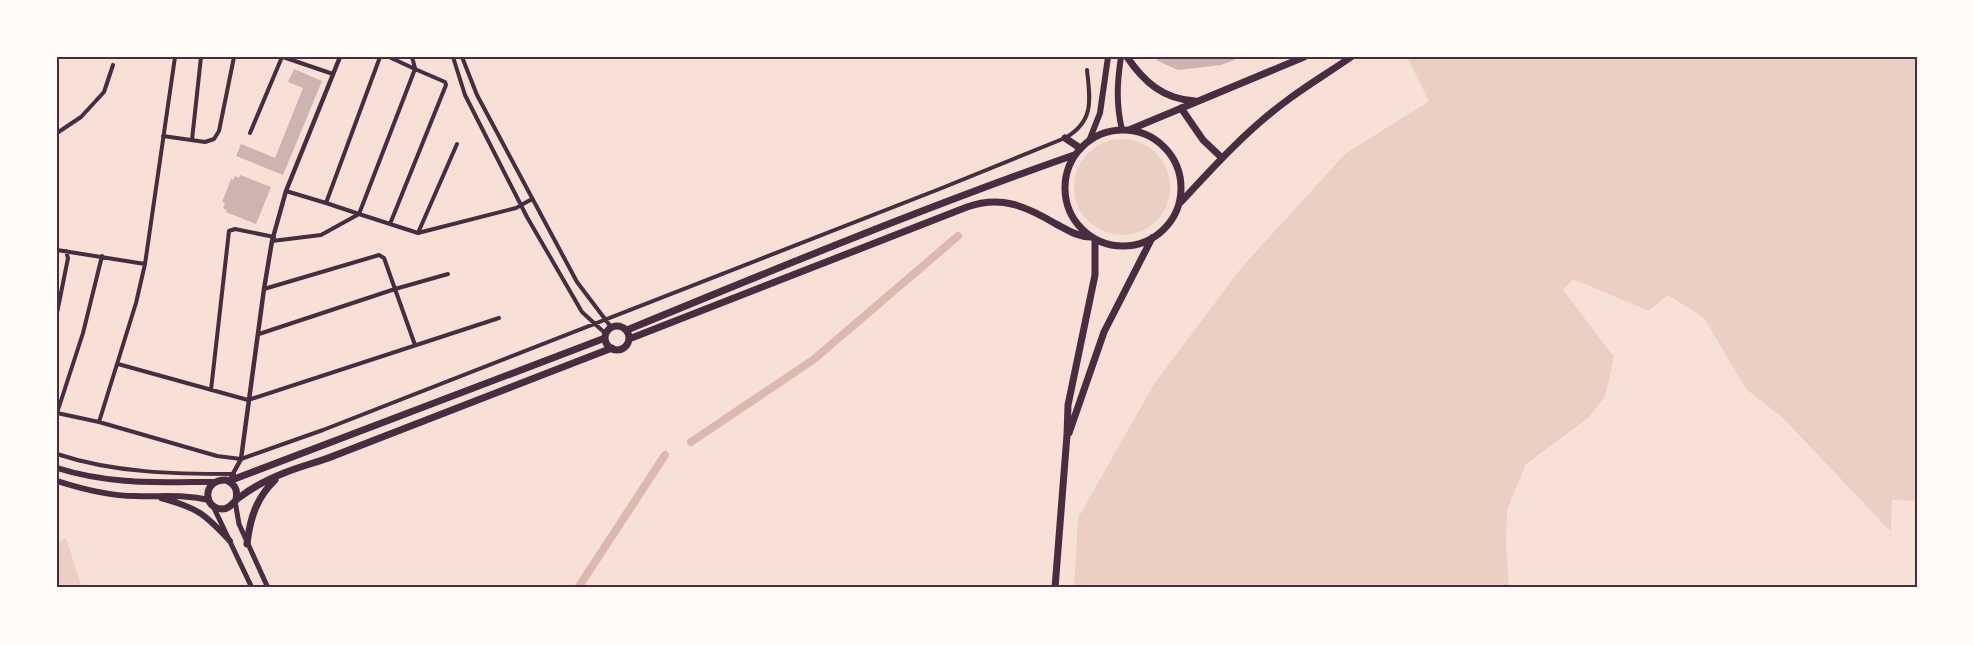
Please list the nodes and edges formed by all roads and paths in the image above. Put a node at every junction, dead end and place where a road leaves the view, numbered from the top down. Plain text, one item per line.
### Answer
1 (174, 57) edge
2 (201, 57) edge
3 (234, 57) edge
4 (282, 57) edge
5 (340, 57) edge
6 (380, 57) edge
7 (388, 57) edge
8 (412, 57) edge
9 (453, 57) edge
10 (462, 57) edge
11 (1108, 57) edge
12 (1121, 57) edge
13 (1127, 57) edge
14 (1304, 57) edge
15 (1352, 57) edge
16 (113, 65) dead end
17 (415, 69) junction
18 (1087, 70) dead end
19 (333, 74) junction
20 (1197, 101) junction
21 (1180, 108) junction
22 (1125, 130) junction
23 (57, 133) edge
24 (250, 133) dead end
25 (163, 136) junction
26 (1065, 138) junction
27 (192, 140) junction
28 (1089, 141) junction
29 (457, 144) dead end
30 (1080, 148) junction
31 (1074, 155) junction
32 (1221, 159) junction
33 (286, 190) junction
34 (532, 199) junction
35 (326, 203) junction
36 (1179, 203) junction
37 (521, 205) junction
38 (359, 214) junction
39 (390, 224) junction
40 (418, 233) junction
41 (1093, 238) junction
42 (1152, 238) junction
43 (273, 239) junction
44 (57, 250) edge
45 (66, 251) junction
46 (102, 256) junction
47 (145, 264) junction
48 (448, 274) dead end
49 (264, 289) junction
50 (395, 289) junction
51 (57, 313) edge
52 (499, 318) dead end
53 (604, 319) junction
54 (593, 324) junction
55 (611, 327) junction
56 (627, 330) junction
57 (259, 334) junction
58 (605, 336) junction
59 (629, 339) junction
60 (416, 345) junction
61 (612, 348) junction
62 (118, 364) junction
63 (211, 390) junction
64 (248, 400) junction
65 (57, 413) edge
66 (99, 422) junction
67 (1068, 435) junction
68 (57, 454) edge
69 (241, 459) junction
70 (57, 468) edge
71 (284, 473) junction
72 (234, 474) junction
73 (57, 481) edge
74 (230, 481) junction
75 (213, 483) junction
76 (151, 496) junction
77 (236, 500) junction
78 (211, 503) junction
79 (230, 541) junction
80 (248, 544) junction
81 (252, 588) edge
82 (268, 588) edge
83 (1055, 588) edge

1 - 25 street
2 - 27 street
3 - 27 street
4 - 19 street
4 - 24 street
5 - 19 street
6 - 35 street
7 - 17 street
8 - 17 street
9 - 37 street
10 - 34 street
11 - 28 main road
12 - 22 main road
13 - 20 highway
14 - 20 highway
15 - 32 highway
16 - 23 street
17 - 38 street
17 - 39 street
18 - 26 street
19 - 33 street
20 - 21 highway
21 - 22 highway
21 - 32 highway
22 - 28 highway
22 - 36 highway
25 - 27 street
25 - 47 street
26 - 30 highway
26 - 53 street
28 - 30 highway
29 - 40 street
30 - 31 highway
31 - 41 highway
31 - 56 highway
32 - 36 highway
33 - 35 street
33 - 43 street
34 - 37 street
34 - 53 street
35 - 38 street
36 - 42 highway
37 - 40 street
37 - 54 street
38 - 39 street
38 - 43 street
39 - 40 street
41 - 42 highway
41 - 59 highway
41 - 67 highway
42 - 67 highway
43 - 49 street
43 - 63 street
44 - 45 street
45 - 46 street
45 - 51 street
46 - 47 street
46 - 65 street
47 - 62 street
48 - 50 street
49 - 50 street
49 - 57 street
50 - 57 street
50 - 60 street
52 - 60 street
53 - 54 street
53 - 55 street
54 - 58 street
54 - 69 street
55 - 56 highway
55 - 58 highway
56 - 59 highway
57 - 64 street
58 - 61 highway
58 - 74 highway
59 - 61 highway
60 - 64 street
61 - 71 highway
62 - 63 street
62 - 66 street
63 - 64 street
64 - 69 street
65 - 66 street
66 - 69 street
67 - 83 highway
68 - 72 street
69 - 72 street
70 - 75 main road
71 - 77 highway
71 - 80 highway
72 - 74 street
73 - 76 main road
74 - 75 highway
74 - 77 highway
75 - 78 highway
76 - 78 main road
76 - 79 main road
77 - 78 highway
77 - 80 main road
78 - 79 main road
79 - 81 main road
80 - 82 main road

